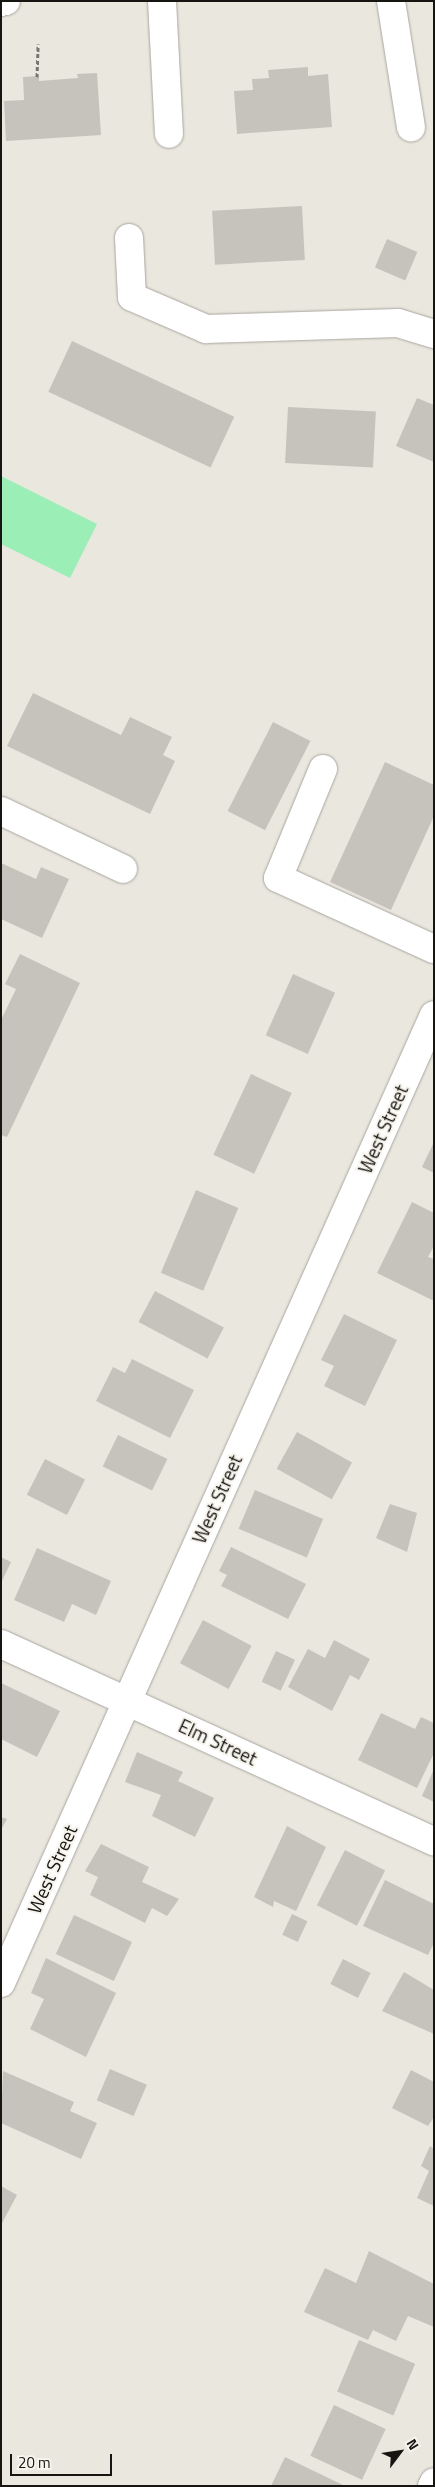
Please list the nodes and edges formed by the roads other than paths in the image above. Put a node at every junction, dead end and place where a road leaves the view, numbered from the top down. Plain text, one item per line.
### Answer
1 (6, 1) edge
2 (162, 1) edge
3 (391, 1) edge
4 (1, 2) edge
5 (411, 127) dead end
6 (169, 134) dead end
7 (129, 238) dead end
8 (434, 334) edge
9 (323, 768) dead end
10 (1, 811) edge
11 (123, 869) dead end
12 (434, 949) edge
13 (434, 1015) edge
14 (1, 1644) edge
15 (127, 1701) junction
16 (434, 1841) edge
17 (1, 1983) edge
18 (434, 2482) edge
19 (432, 2486) edge

1 - 4 street
2 - 6 street
3 - 5 street
7 - 8 street
9 - 12 street
10 - 11 street
13 - 15 street, West Street
14 - 15 street, Elm Street
15 - 16 street, Elm Street
15 - 17 street, West Street
18 - 19 street

